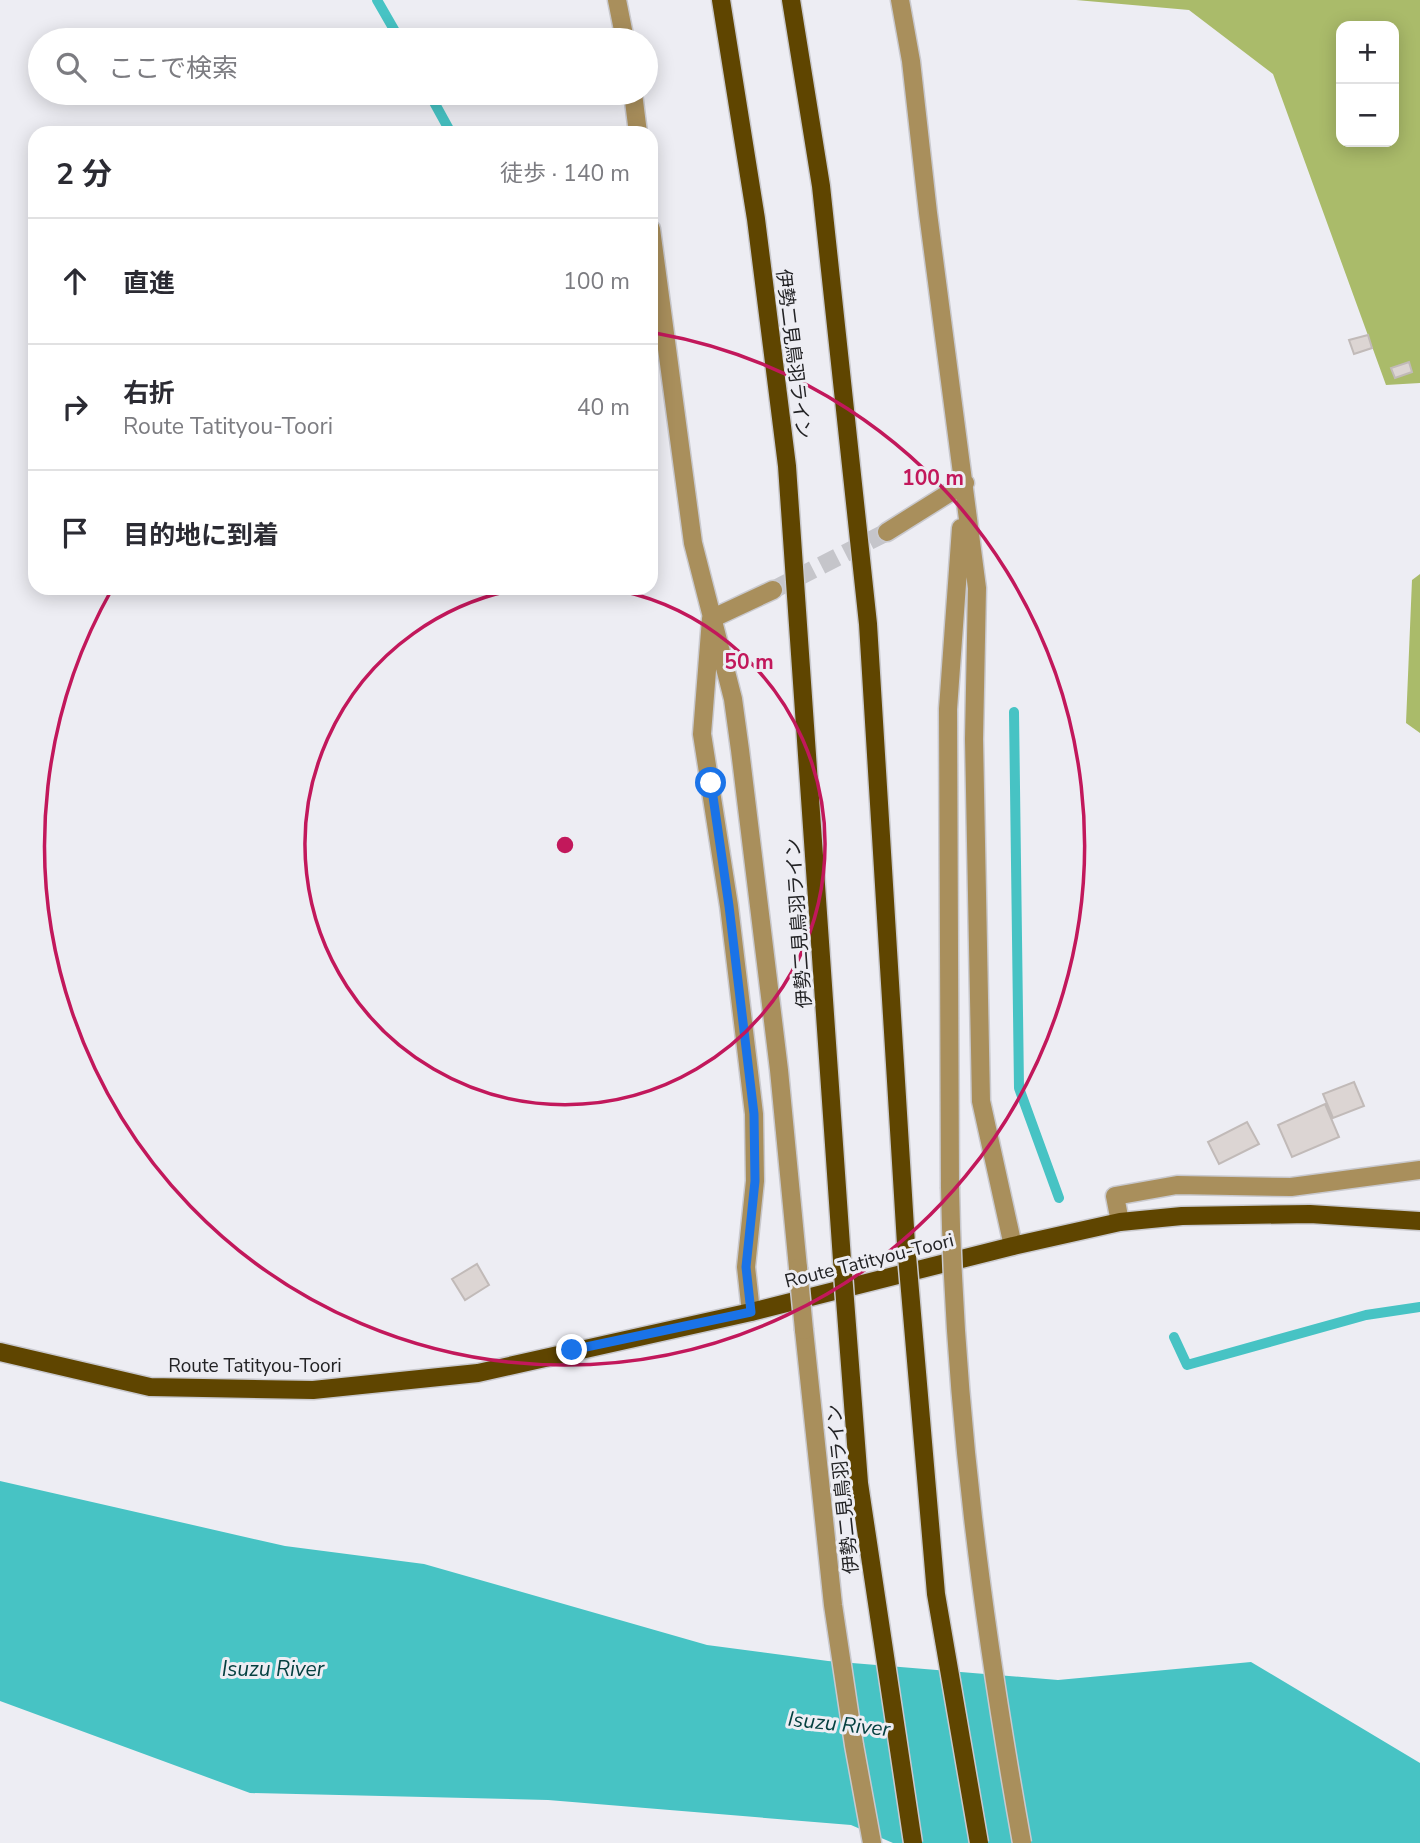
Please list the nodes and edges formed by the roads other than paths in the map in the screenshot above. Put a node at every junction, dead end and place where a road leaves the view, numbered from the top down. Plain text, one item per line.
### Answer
1 (617, 0) edge
2 (721, 0) edge
3 (791, 0) edge
4 (900, 0) edge
5 (623, 28) edge
6 (634, 105) edge
7 (637, 126) edge
8 (658, 280) edge
9 (965, 483) junction
10 (887, 532) tunnel mouth
11 (773, 590) tunnel mouth
12 (711, 619) junction
13 (1420, 1170) edge
14 (1420, 1221) edge
15 (1120, 1222) junction
16 (1013, 1246) junction
17 (751, 1312) junction
18 (0, 1352) edge
19 (872, 1843) edge
20 (913, 1843) edge
21 (979, 1843) edge
22 (1022, 1843) edge

1 - 5 street
2 - 20 main road, 伊勢二見鳥羽ライン, bridge
3 - 21 main road, bridge
4 - 9 street
6 - 7 street
8 - 12 street
9 - 10 street
9 - 16 street
9 - 22 street, bridge
11 - 12 street
12 - 17 street
12 - 19 street, bridge
13 - 15 street
14 - 15 main road, Route Tatityou-Toori
15 - 16 main road, Route Tatityou-Toori
16 - 17 main road, Route Tatityou-Toori
17 - 18 main road, Route Tatityou-Toori

